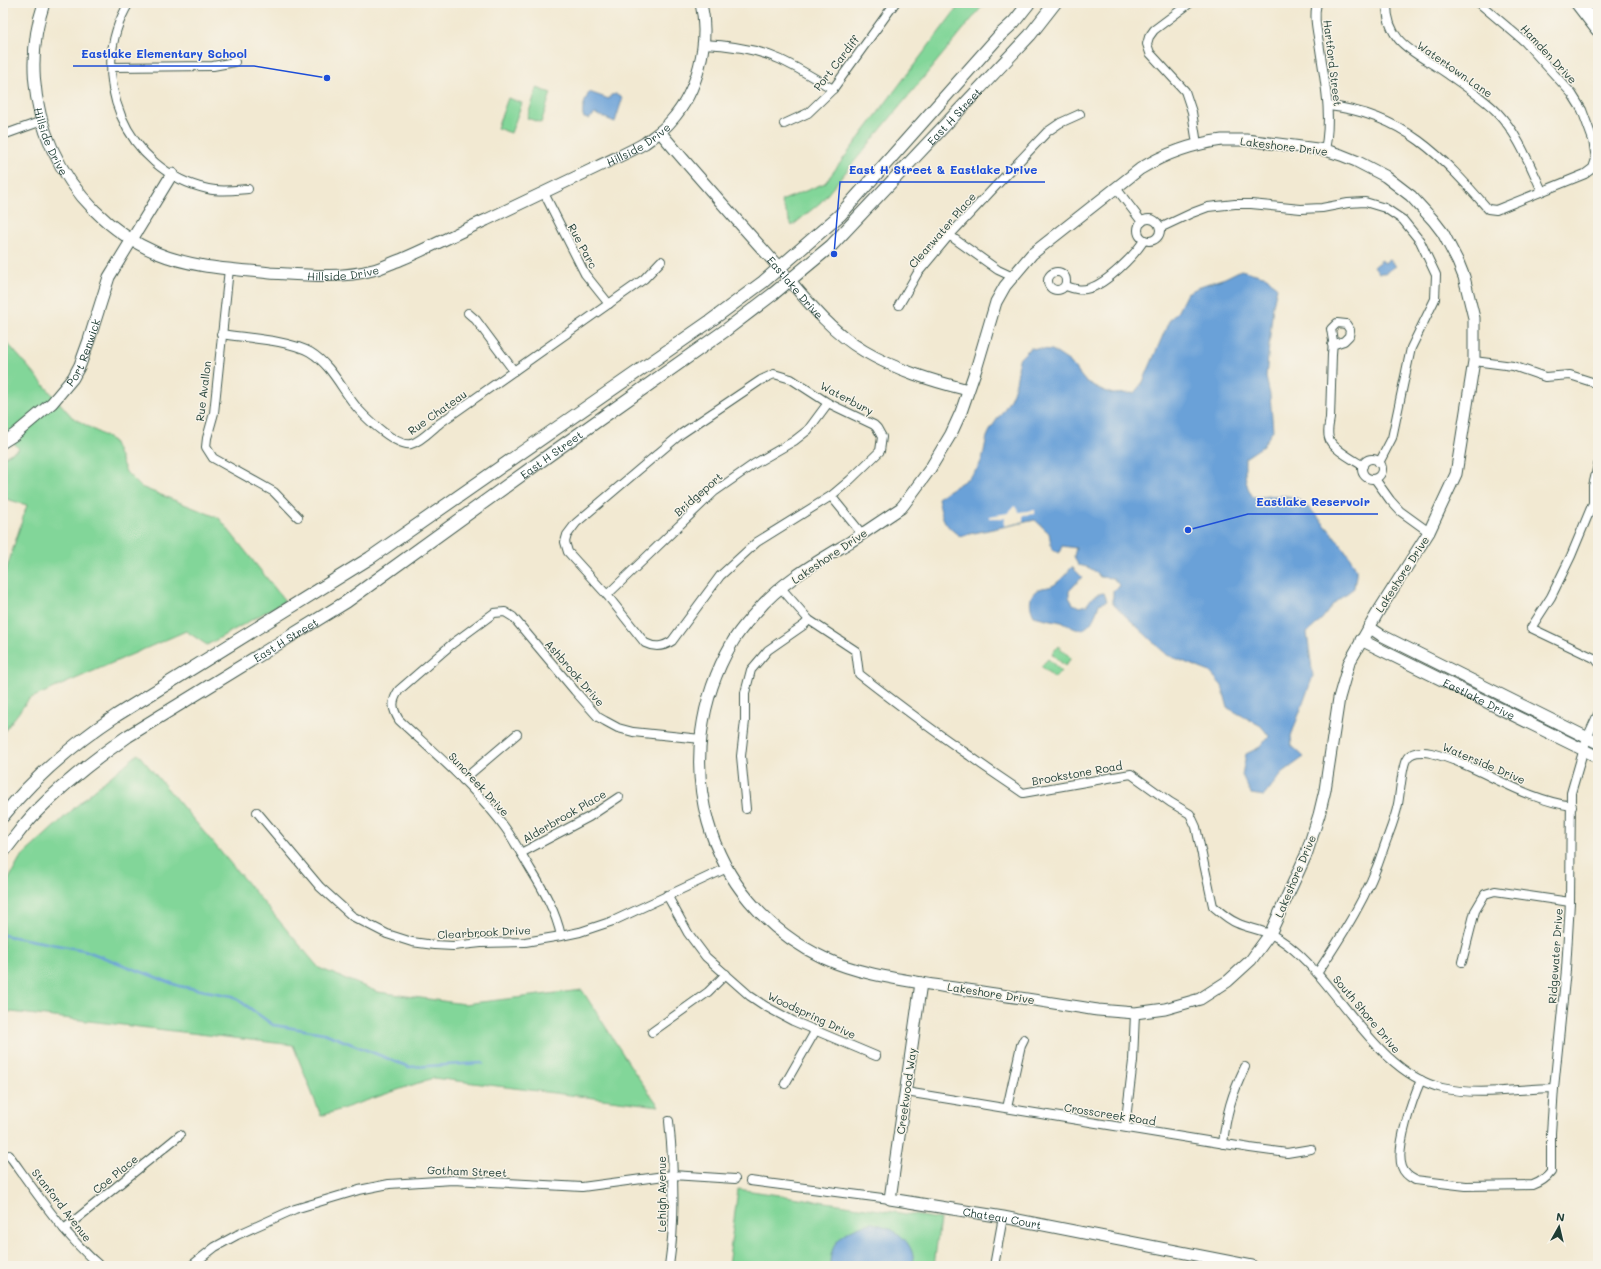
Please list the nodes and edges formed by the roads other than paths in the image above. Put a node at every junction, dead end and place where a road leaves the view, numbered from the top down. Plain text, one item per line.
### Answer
1 (44, 3) edge
2 (129, 3) edge
3 (701, 3) edge
4 (896, 3) edge
5 (1029, 3) edge
6 (1055, 3) edge
7 (1190, 3) edge
8 (1317, 3) edge
9 (1388, 3) edge
10 (1479, 3) edge
11 (1578, 3) edge
12 (1598, 29) edge
13 (703, 44) junction
14 (235, 62) dead end
15 (112, 67) junction
16 (833, 89) junction
17 (1329, 106) junction
18 (1080, 114) dead end
19 (42, 121) junction
20 (784, 124) dead end
21 (660, 132) junction
22 (3, 135) edge
23 (1197, 144) junction
24 (1325, 150) junction
25 (172, 174) junction
26 (1116, 188) junction
27 (248, 189) dead end
28 (1542, 191) junction
29 (544, 193) junction
30 (1142, 222) junction
31 (1160, 228) junction
32 (949, 235) junction
33 (132, 240) junction
34 (1144, 240) junction
35 (661, 261) dead end
36 (779, 268) junction
37 (229, 269) junction
38 (1013, 277) junction
39 (790, 281) junction
40 (1066, 286) dead end
41 (609, 304) junction
42 (899, 305) dead end
43 (468, 313) dead end
44 (221, 334) junction
45 (1332, 345) dead end
46 (1474, 361) junction
47 (514, 371) junction
48 (1598, 385) edge
49 (968, 390) junction
50 (828, 403) junction
51 (3, 442) edge
52 (1379, 463) junction
53 (1598, 465) edge
54 (1363, 466) junction
55 (1375, 479) junction
56 (831, 496) junction
57 (298, 517) dead end
58 (1430, 532) junction
59 (862, 534) junction
60 (782, 588) junction
61 (607, 595) junction
62 (809, 620) junction
63 (1368, 627) junction
64 (1361, 640) junction
65 (1598, 662) edge
66 (1598, 714) edge
67 (399, 720) joint
68 (517, 734) dead end
69 (1587, 738) junction
70 (701, 739) junction
71 (1598, 743) edge
72 (1583, 750) junction
73 (1598, 757) edge
74 (463, 780) junction
75 (619, 797) dead end
76 (1572, 806) junction
77 (746, 809) dead end
78 (257, 812) dead end
79 (3, 816) edge
80 (3, 852) edge
81 (521, 853) junction
82 (727, 868) junction
83 (667, 895) junction
84 (1570, 902) junction
85 (1270, 934) junction
86 (561, 936) junction
87 (1462, 962) dead end
88 (1318, 972) junction
89 (726, 974) junction
90 (921, 983) junction
91 (1135, 1013) junction
92 (816, 1030) junction
93 (652, 1032) dead end
94 (1024, 1039) dead end
95 (876, 1056) dead end
96 (1245, 1067) dead end
97 (1421, 1080) junction
98 (785, 1084) dead end
99 (1554, 1088) junction
100 (906, 1092) junction
101 (1007, 1108) junction
102 (669, 1121) dead end
103 (1125, 1127) junction
104 (180, 1135) dead end
105 (1223, 1144) junction
106 (1311, 1149) dead end
107 (9, 1155) dead end
108 (672, 1175) junction
109 (735, 1179) dead end
110 (750, 1181) dead end
111 (890, 1199) junction
112 (1003, 1217) junction
113 (64, 1230) junction
114 (100, 1266) edge
115 (192, 1266) edge
116 (669, 1266) edge
117 (994, 1266) edge
118 (1252, 1266) edge

1 - 19 street, Hillside Drive
2 - 15 street
3 - 13 street, Hillside Drive
4 - 16 street, Port Cardiff
5 - 36 main road, East H Street
6 - 39 main road, East H Street
7 - 23 street
8 - 17 street, Hartford Street
9 - 28 street, Watertown Lane
10 - 28 street, Hamden Drive
11 - 12 highway
13 - 16 street
13 - 21 street, Hillside Drive
14 - 15 street
15 - 25 street
16 - 20 street, Port Cardiff
17 - 24 street, Hartford Street
17 - 28 street
18 - 32 street, Clearwater Place
19 - 22 street
19 - 33 street, Hillside Drive
21 - 29 street, Hillside Drive
21 - 36 street, Eastlake Drive
23 - 24 street, Lakeshore Drive
23 - 26 street, Lakeshore Drive
24 - 46 street, Lakeshore Drive
25 - 27 street
25 - 33 street, Port Renwick
26 - 30 street
26 - 38 street, Lakeshore Drive
29 - 37 street, Hillside Drive
29 - 41 street, Rue Parc
30 - 31 street
30 - 34 street
31 - 34 street
31 - 52 street
32 - 38 street
32 - 42 street, Clearwater Place
33 - 37 street, Hillside Drive
33 - 51 street, Port Renwick
34 - 40 street
35 - 41 street, Rue Chateau
36 - 39 street, Eastlake Drive
36 - 79 main road, East H Street
37 - 44 street, Rue Avallon
38 - 49 street, Lakeshore Drive
39 - 49 street, Eastlake Drive
39 - 80 main road, East H Street
41 - 47 street, Rue Chateau
43 - 47 street
44 - 47 street, Rue Chateau
44 - 57 street, Rue Avallon
45 - 54 street
46 - 48 street
46 - 58 street, Lakeshore Drive
49 - 59 street, Lakeshore Drive
50 - 56 street, Waterbury
50 - 61 street, Bridgeport
50 - 61 street, Waterbury
52 - 54 street
52 - 55 street
53 - 65 street
54 - 55 street
55 - 58 street
56 - 59 street
56 - 61 street, Waterbury
58 - 63 street, Lakeshore Drive
59 - 60 street, Lakeshore Drive
60 - 62 street, Brookstone Road
60 - 70 street, Lakeshore Drive
62 - 77 street
62 - 85 street, Brookstone Road
63 - 64 street, Lakeshore Drive
63 - 69 street, Eastlake Drive
64 - 72 street, Eastlake Drive
64 - 85 street, Lakeshore Drive
66 - 69 street, Ridgewater Drive
67 - 70 street, Ashbrook Drive
67 - 74 street, Suncreek Drive
68 - 74 street
69 - 71 street, Eastlake Drive
69 - 72 street, Ridgewater Drive
70 - 82 street, Lakeshore Drive
72 - 73 street, Eastlake Drive
72 - 76 street, Ridgewater Drive
74 - 81 street, Suncreek Drive
75 - 81 street, Alderbrook Place
76 - 84 street, Ridgewater Drive
76 - 88 street, Waterside Drive
78 - 86 street, Clearbrook Drive
81 - 86 street, Suncreek Drive
82 - 83 street, Clearbrook Drive
82 - 90 street, Lakeshore Drive
83 - 86 street, Clearbrook Drive
83 - 89 street, Woodspring Drive
84 - 87 street
84 - 99 street, Ridgewater Drive
85 - 88 street, South Shore Drive
85 - 91 street, Lakeshore Drive
88 - 97 street, South Shore Drive
89 - 92 street, Woodspring Drive
89 - 93 street
90 - 91 street, Lakeshore Drive
90 - 100 street, Creekwood Way
91 - 103 street
92 - 95 street, Woodspring Drive
92 - 98 street
94 - 101 street
96 - 105 street
97 - 99 street, South Shore Drive
97 - 99 street, Ridgewater Drive
100 - 101 street, Crosscreek Road
100 - 111 street, Creekwood Way
101 - 103 street, Crosscreek Road
102 - 108 street, Lehigh Avenue
103 - 105 street, Crosscreek Road
104 - 113 street, Coe Place
105 - 106 street, Crosscreek Road
107 - 113 street, Stanford Avenue
108 - 109 street, Gotham Street
108 - 115 street, Gotham Street
108 - 116 street, Lehigh Avenue
110 - 111 street, Chateau Court
111 - 112 street, Chateau Court
112 - 117 street
112 - 118 street, Chateau Court
113 - 114 street, Stanford Avenue

